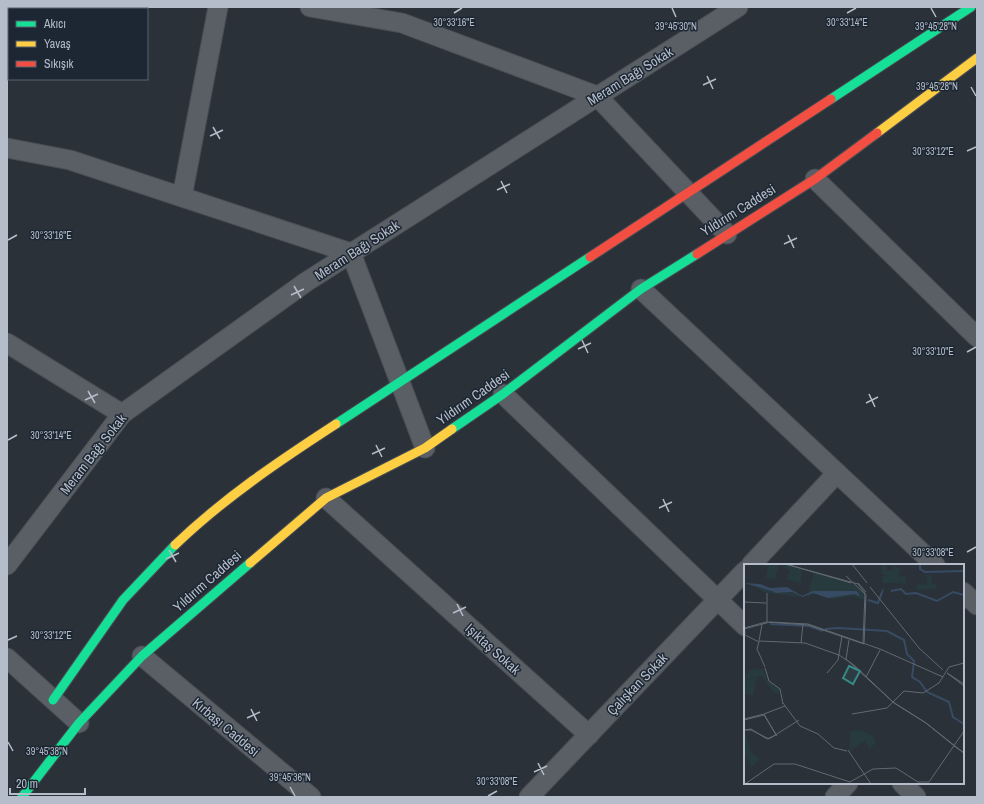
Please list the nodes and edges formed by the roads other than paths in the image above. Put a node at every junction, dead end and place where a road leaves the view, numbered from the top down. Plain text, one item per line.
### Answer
1 (218, 7) edge
2 (310, 7) edge
3 (738, 7) edge
4 (971, 7) edge
5 (329, 9) edge
6 (976, 60) edge
7 (597, 96) junction
8 (7, 148) edge
9 (815, 179) junction
10 (688, 193) junction
11 (182, 197) junction
12 (727, 234) junction
13 (351, 253) junction
14 (641, 289) junction
15 (977, 337) edge
16 (7, 343) edge
17 (400, 381) junction
18 (503, 394) junction
19 (122, 414) junction
20 (425, 448) junction
21 (837, 473) junction
22 (326, 498) junction
23 (752, 564) edge
24 (934, 564) edge
25 (7, 565) edge
26 (744, 572) edge
27 (964, 593) edge
28 (718, 600) junction
29 (977, 605) edge
30 (744, 625) edge
31 (142, 656) junction
32 (7, 658) edge
33 (54, 700) junction
34 (79, 723) junction
35 (589, 735) junction
36 (847, 784) edge
37 (903, 784) edge
38 (22, 797) edge
39 (311, 797) edge
40 (529, 797) edge
41 (835, 797) edge
42 (916, 797) edge

1 - 11 street
2 - 5 street
3 - 7 street, Meram Bağı Sokak
4 - 10 street
5 - 7 street
6 - 9 street, Yıldırım Caddesi
7 - 10 street
7 - 13 street, Meram Bağı Sokak
8 - 11 street
9 - 12 street, Yıldırım Caddesi
9 - 15 street
10 - 12 street
10 - 17 street
11 - 13 street
12 - 14 street, Yıldırım Caddesi
13 - 17 street
13 - 19 street, Meram Bağı Sokak
14 - 18 street, Yıldırım Caddesi
14 - 21 street
16 - 19 street
17 - 20 street
17 - 33 street
18 - 20 street, Yıldırım Caddesi
18 - 28 street
19 - 25 street, Meram Bağı Sokak
20 - 22 street, Yıldırım Caddesi
21 - 23 street
21 - 24 street
22 - 31 street, Yıldırım Caddesi
22 - 35 street, Işıktaş Sokak
26 - 28 street, Çalışkan Sokak
27 - 29 street
28 - 30 street
28 - 35 street, Çalışkan Sokak
31 - 34 street, Yıldırım Caddesi
31 - 39 street, Kırbaşı Caddesi
32 - 33 street
33 - 34 street
34 - 38 street, Yıldırım Caddesi
35 - 40 street, Çalışkan Sokak
36 - 41 street
37 - 42 street

